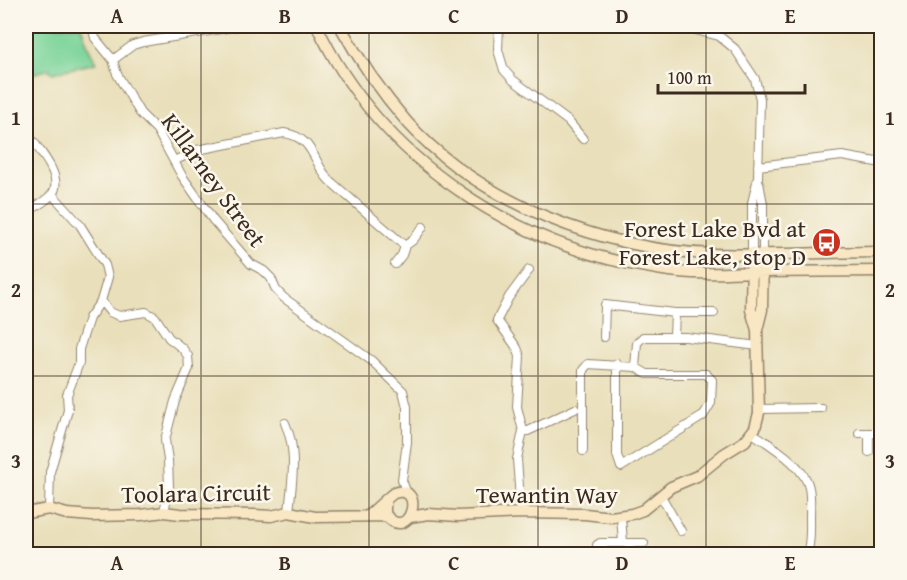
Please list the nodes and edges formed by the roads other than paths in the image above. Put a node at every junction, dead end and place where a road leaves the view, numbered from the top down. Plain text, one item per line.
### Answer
1 (92, 26) edge
2 (239, 26) edge
3 (317, 26) edge
4 (340, 26) edge
5 (499, 26) edge
6 (680, 26) edge
7 (113, 60) junction
8 (26, 131) edge
9 (583, 139) dead end
10 (174, 160) junction
11 (882, 163) edge
12 (758, 166) junction
13 (52, 194) junction
14 (26, 213) edge
15 (423, 227) dead end
16 (405, 246) junction
17 (882, 252) edge
18 (757, 253) junction
19 (395, 264) dead end
20 (529, 270) dead end
21 (882, 271) edge
22 (757, 272) junction
23 (101, 301) junction
24 (675, 313) junction
25 (714, 313) dead end
26 (674, 336) junction
27 (604, 337) dead end
28 (758, 346) junction
29 (617, 364) junction
30 (635, 367) junction
31 (821, 408) dead end
32 (575, 409) dead end
33 (759, 409) junction
34 (285, 423) dead end
35 (523, 431) junction
36 (752, 433) junction
37 (859, 433) dead end
38 (869, 433) junction
39 (882, 433) edge
40 (583, 451) dead end
41 (869, 452) dead end
42 (402, 480) junction
43 (393, 493) junction
44 (660, 496) junction
45 (410, 499) junction
46 (385, 502) junction
47 (49, 508) junction
48 (164, 512) junction
49 (289, 512) junction
50 (26, 513) edge
51 (521, 513) junction
52 (428, 514) junction
53 (369, 515) junction
54 (387, 516) junction
55 (621, 516) junction
56 (410, 517) junction
57 (681, 531) dead end
58 (623, 542) junction
59 (644, 543) dead end
60 (597, 555) edge
61 (807, 555) edge

1 - 7 street, Killarney Street
2 - 7 street
3 - 22 main road
4 - 18 main road
5 - 9 street
6 - 12 street
7 - 10 street, Killarney Street
8 - 13 street
10 - 16 street
10 - 42 street, Killarney Street
11 - 12 street
12 - 18 street
13 - 14 street
13 - 23 street
15 - 16 street
16 - 19 street
17 - 18 main road
18 - 22 main road
20 - 35 street
21 - 22 main road
22 - 28 main road
23 - 47 street
23 - 48 street
24 - 25 street
24 - 26 street
24 - 27 street
26 - 28 street
26 - 30 street
28 - 33 main road
29 - 30 street
29 - 30 street
29 - 40 street
31 - 33 street
32 - 35 street
33 - 36 main road
34 - 49 street
35 - 51 street
36 - 44 main road, Tewantin Way
36 - 61 street
37 - 38 street
38 - 39 street
38 - 41 street
42 - 43 street, Killarney Street
42 - 45 street, Killarney Street
43 - 45 main road
43 - 46 main road
44 - 55 main road, Tewantin Way
44 - 57 street
45 - 52 main road
45 - 56 main road
46 - 53 main road
46 - 54 main road
47 - 48 main road, Toolara Circuit
47 - 50 main road, Toolara Circuit
48 - 49 main road, Toolara Circuit
49 - 53 main road, Toolara Circuit
51 - 52 main road, Tewantin Way
51 - 55 main road, Tewantin Way
52 - 56 main road, Tewantin Way
53 - 54 main road, Toolara Circuit
54 - 56 main road
55 - 58 street
58 - 59 street
58 - 60 street

